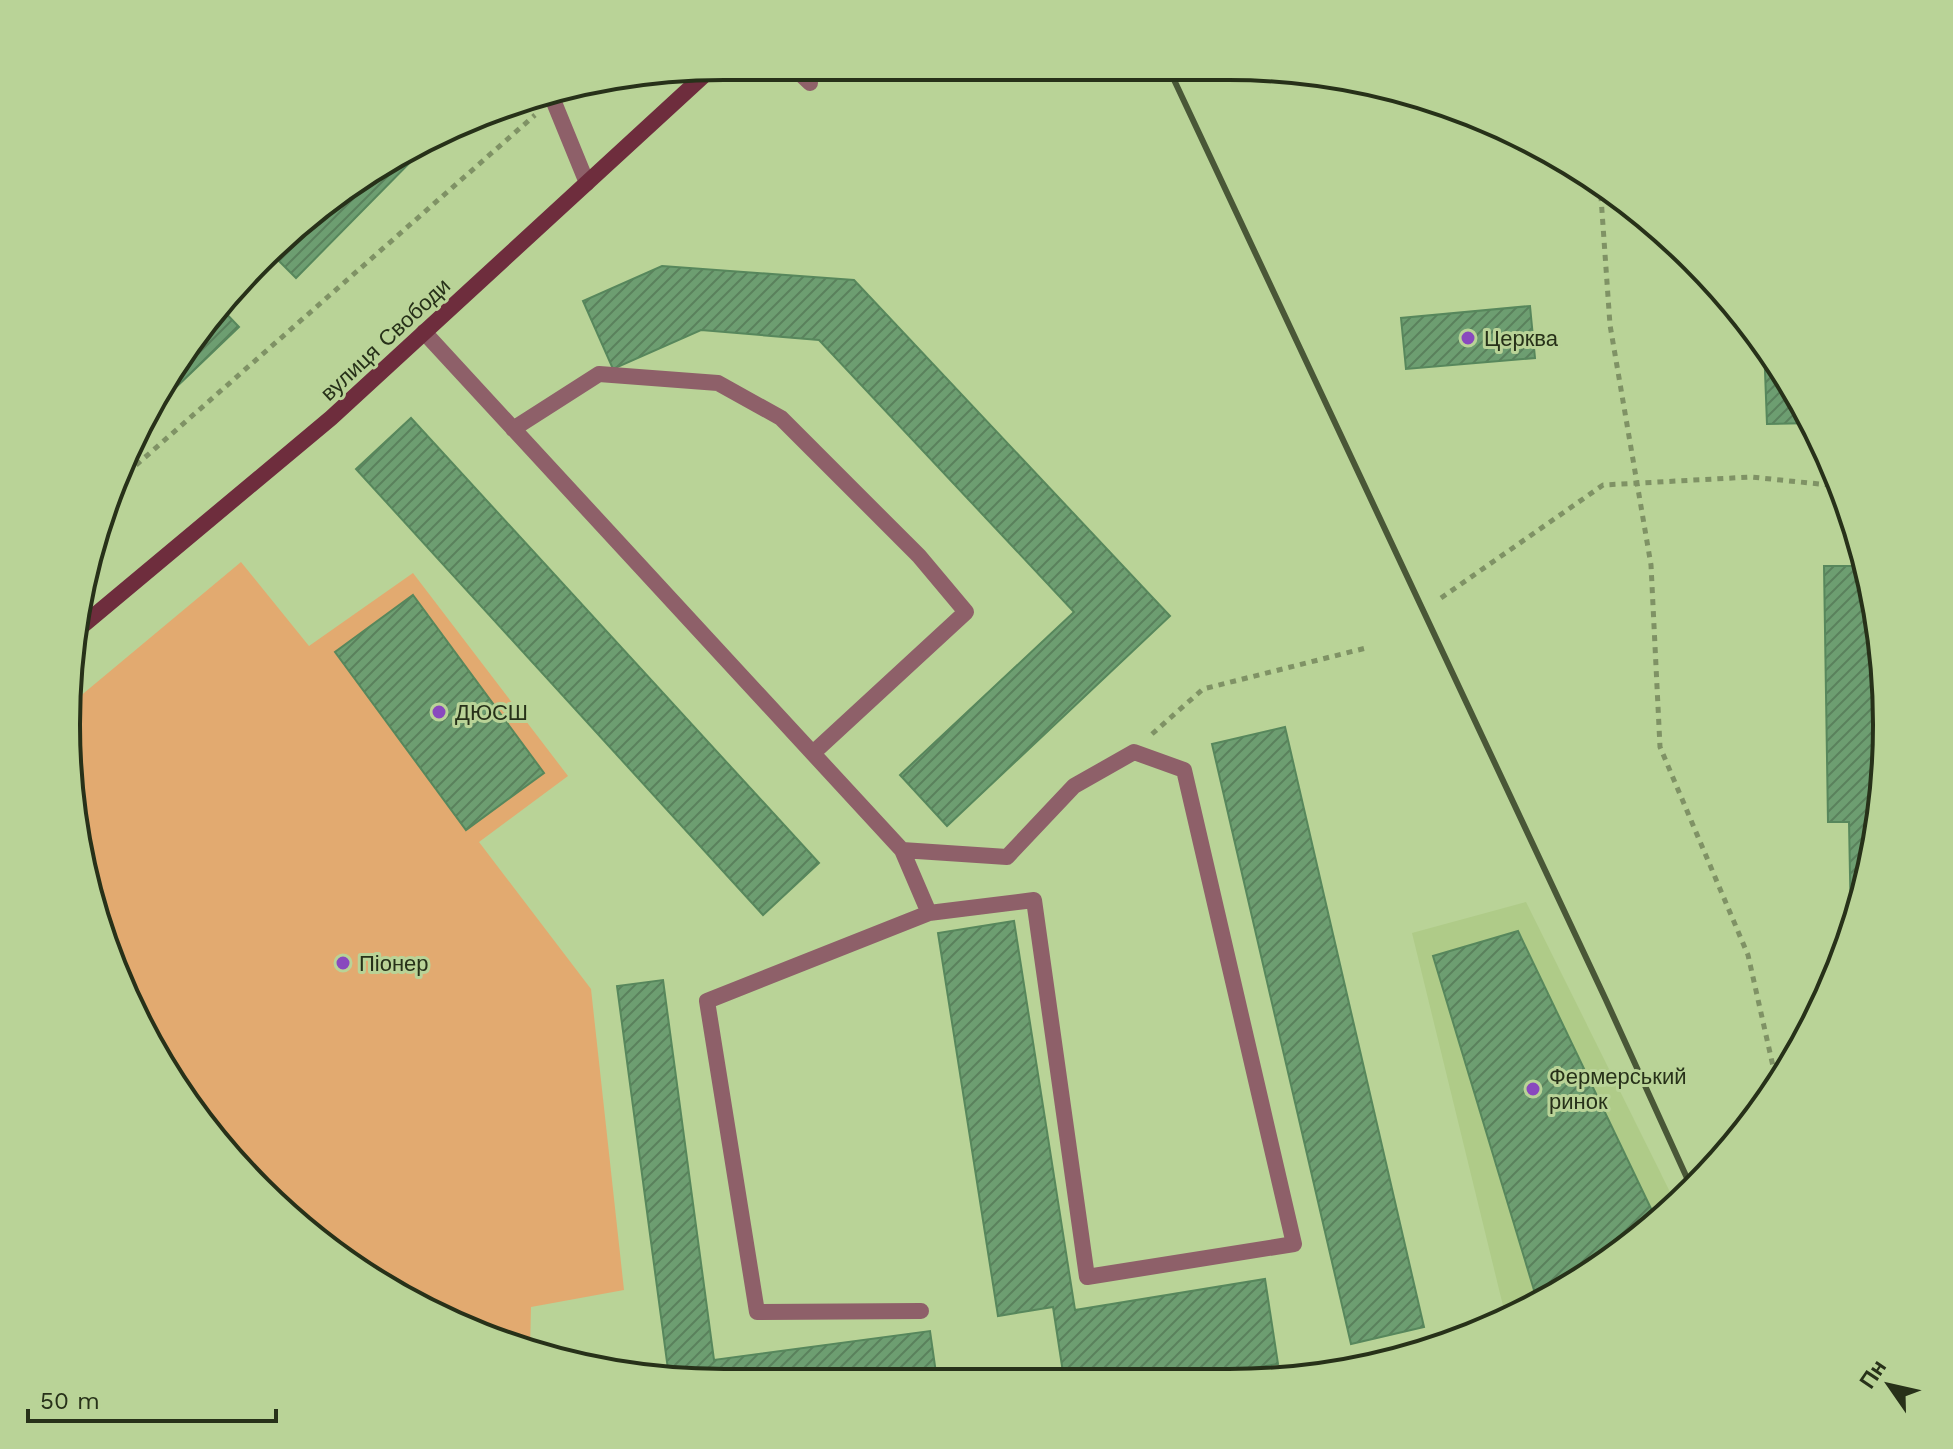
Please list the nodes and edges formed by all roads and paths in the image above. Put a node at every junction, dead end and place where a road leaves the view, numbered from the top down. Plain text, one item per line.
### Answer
1 (807, 80) edge
2 (698, 81) edge
3 (810, 83) dead end
4 (555, 103) edge
5 (536, 109) edge
6 (587, 183) junction
7 (1601, 199) edge
8 (424, 332) junction
9 (513, 429) junction
10 (134, 467) edge
11 (1827, 485) edge
12 (1441, 598) dead end
13 (89, 620) edge
14 (1366, 648) dead end
15 (813, 753) junction
16 (1127, 757) junction
17 (902, 850) junction
18 (929, 913) junction
19 (1773, 1068) edge
20 (921, 1311) dead end

1 - 3 street
2 - 6 main road, вулиця Свободи
4 - 6 street
5 - 10 path
6 - 8 main road, вулиця Свободи
7 - 19 path
8 - 9 street
8 - 13 main road, вулиця Свободи
9 - 15 street
9 - 15 street
11 - 12 path
14 - 16 path
15 - 17 street
16 - 17 street
16 - 18 street
17 - 18 street
18 - 20 street

